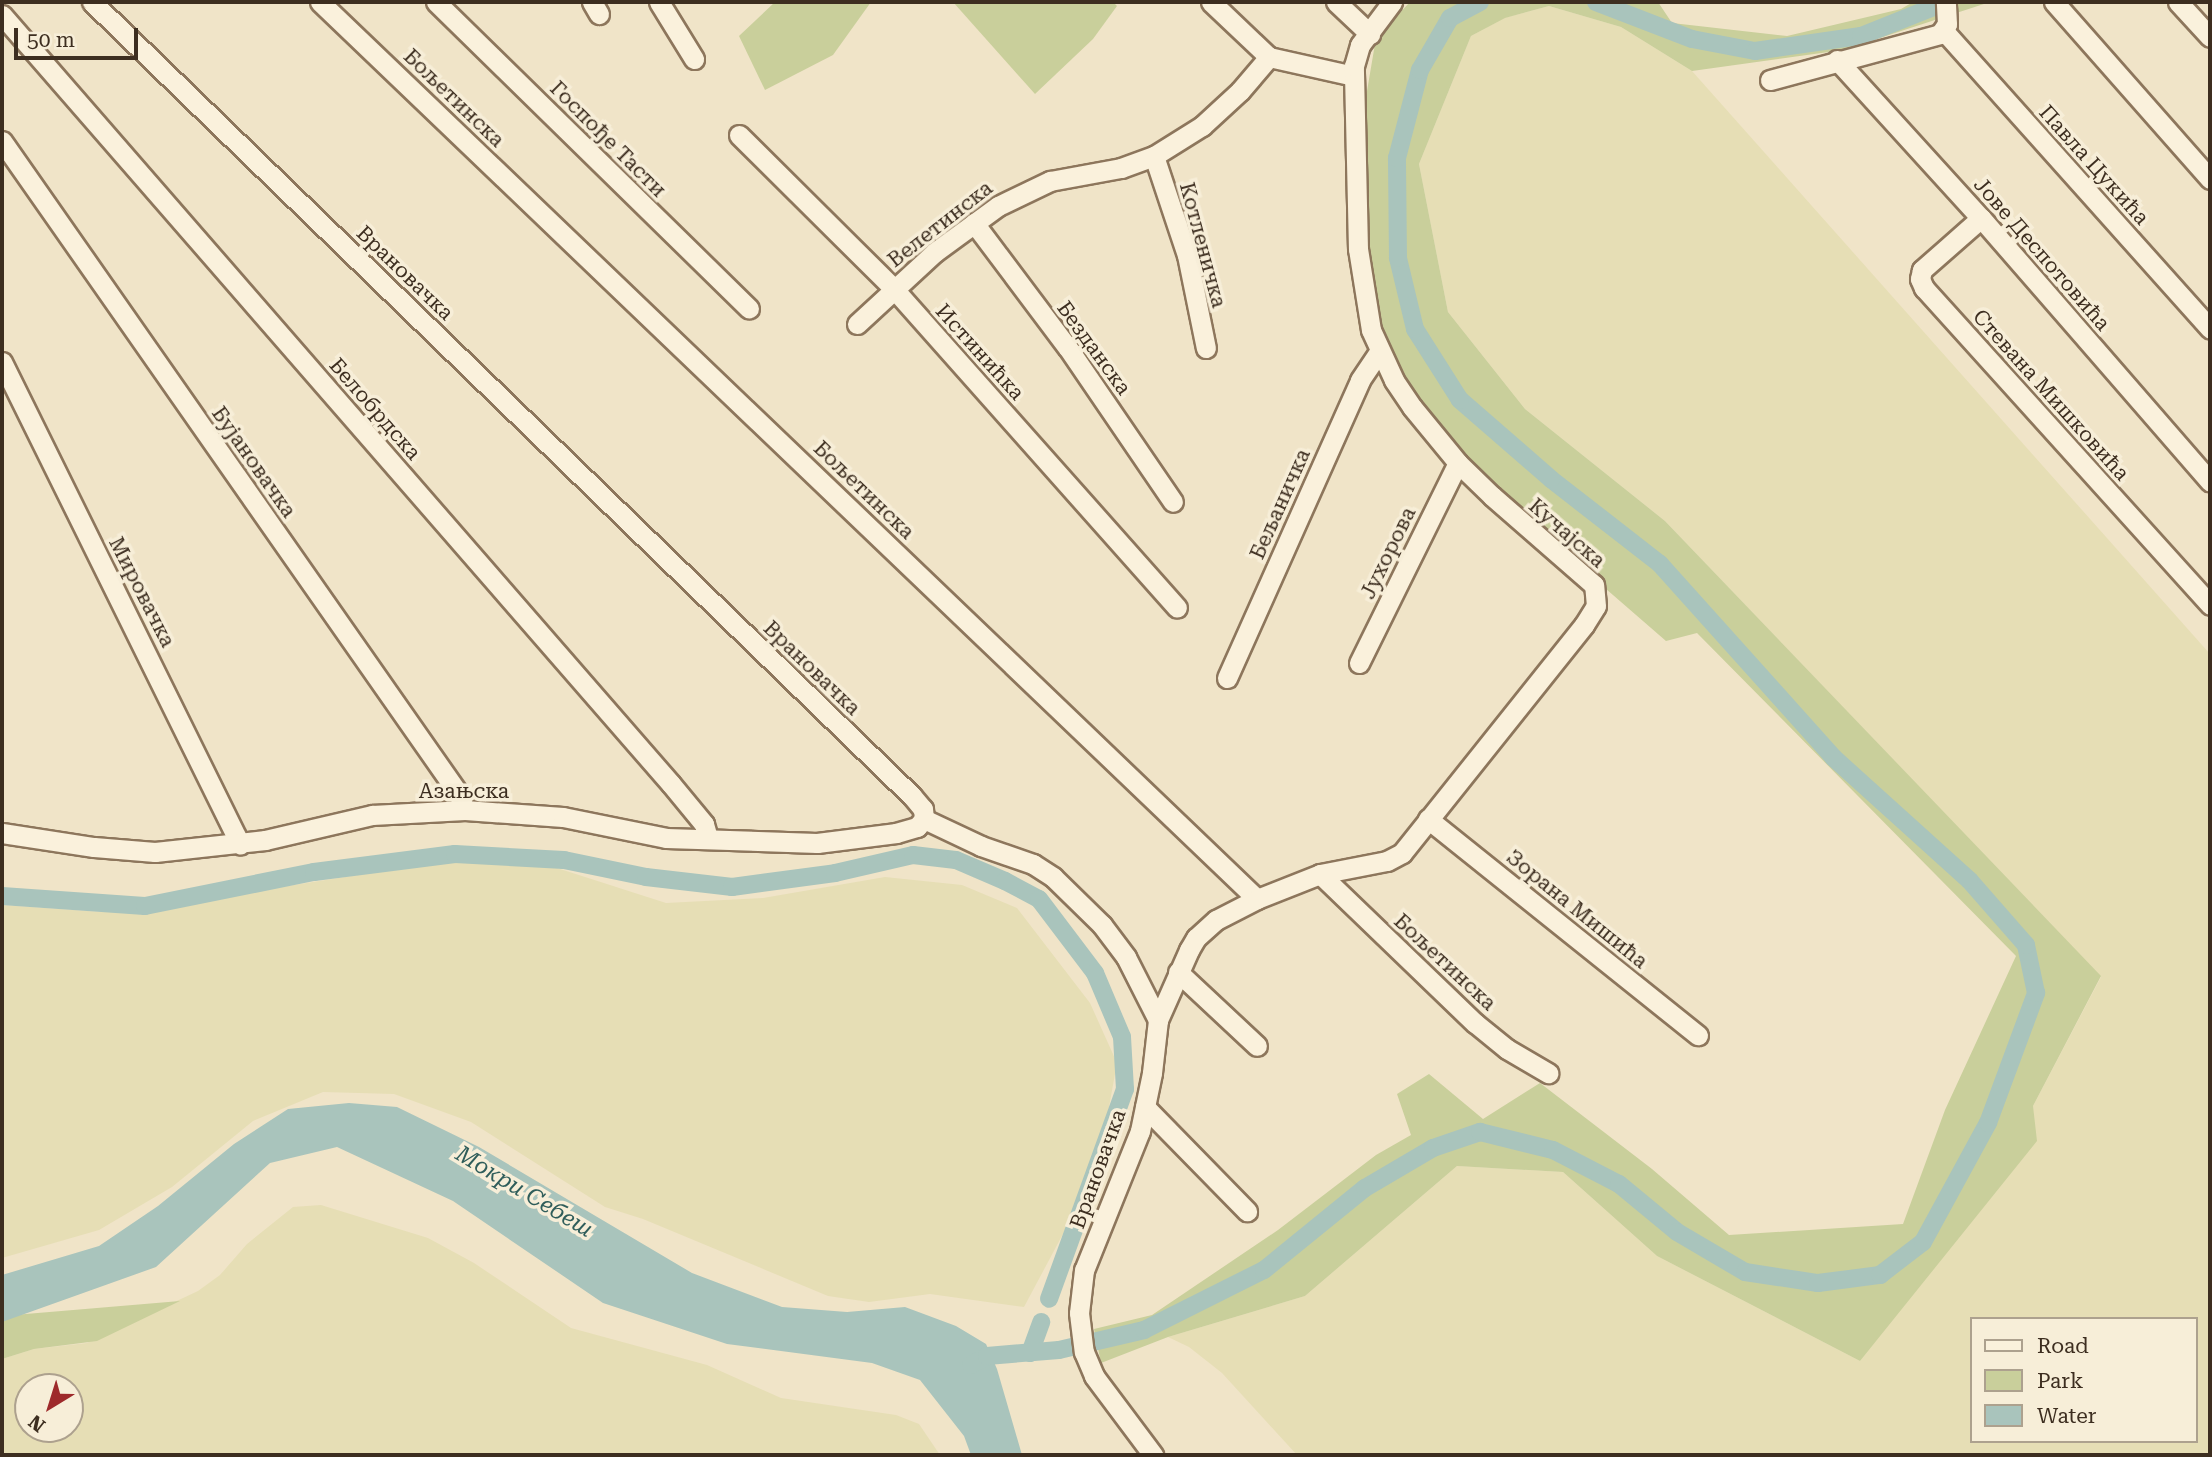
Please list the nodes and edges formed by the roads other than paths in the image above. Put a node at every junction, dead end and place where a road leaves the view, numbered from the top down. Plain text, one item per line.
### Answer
1 (92, 2) edge
2 (320, 2) edge
3 (436, 2) edge
4 (659, 2) edge
5 (1211, 2) edge
6 (1336, 2) edge
7 (1392, 2) edge
8 (1946, 2) edge
9 (2054, 2) edge
10 (2178, 2) edge
11 (2, 15) edge
12 (1944, 31) junction
13 (1370, 34) junction
14 (2210, 37) edge
15 (1269, 57) junction
16 (694, 60) dead end
17 (1837, 60) junction
18 (1354, 76) junction
19 (1770, 80) dead end
20 (739, 135) dead end
21 (2, 141) edge
22 (1154, 156) junction
23 (2210, 179) edge
24 (1981, 218) junction
25 (974, 222) junction
26 (894, 289) junction
27 (749, 308) dead end
28 (857, 324) dead end
29 (2210, 329) edge
30 (1206, 348) dead end
31 (1379, 352) junction
32 (2, 362) edge
33 (1458, 463) junction
34 (2210, 481) edge
35 (1173, 502) dead end
36 (2210, 605) edge
37 (1177, 608) dead end
38 (1359, 663) dead end
39 (1227, 678) dead end
40 (465, 810) junction
41 (924, 819) junction
42 (1428, 819) junction
43 (2, 834) edge
44 (708, 838) junction
45 (240, 844) junction
46 (1320, 874) junction
47 (1256, 899) junction
48 (1178, 972) junction
49 (1158, 1020) junction
50 (1698, 1035) dead end
51 (1257, 1046) dead end
52 (1548, 1073) dead end
53 (1145, 1107) junction
54 (1247, 1211) dead end
55 (1153, 1455) edge

1 - 41 street, Врановачка
2 - 47 street, Бољетинска
3 - 27 street, Госпође Тасти
4 - 16 street
5 - 15 street
6 - 13 street
7 - 13 street
8 - 12 street
9 - 23 street
10 - 14 street
11 - 44 street, Белобрдска
12 - 17 street
12 - 29 street, Павла Цукића
13 - 18 street
15 - 18 street
15 - 22 street, Велетинска
17 - 19 street
17 - 24 street, Јове Деспотовића
18 - 31 street, Кучајска
20 - 26 street, Истинићка
21 - 40 street, Бујановачка
22 - 25 street, Велетинска
22 - 30 street, Котленичка
24 - 34 street, Јове Деспотовића
24 - 36 street, Стевана Мишковића
25 - 26 street, Велетинска
25 - 35 street, Безданска
26 - 28 street, Велетинска
26 - 37 street, Истинићка
31 - 33 street, Кучајска
31 - 39 street, Бељаничка
32 - 45 street, Мировачка
33 - 38 street, Јухорова
33 - 42 street, Кучајска
40 - 44 street, Азањска
40 - 45 street, Азањска
41 - 44 street, Азањска
41 - 49 street
42 - 46 street, Кучајска
42 - 50 street, Зорана Мишића
43 - 45 street, Азањска
46 - 47 street, Кучајска
46 - 52 street, Бољетинска
47 - 48 street
48 - 49 street
48 - 51 street
49 - 53 street, Врановачка
53 - 54 street
53 - 55 street, Врановачка

